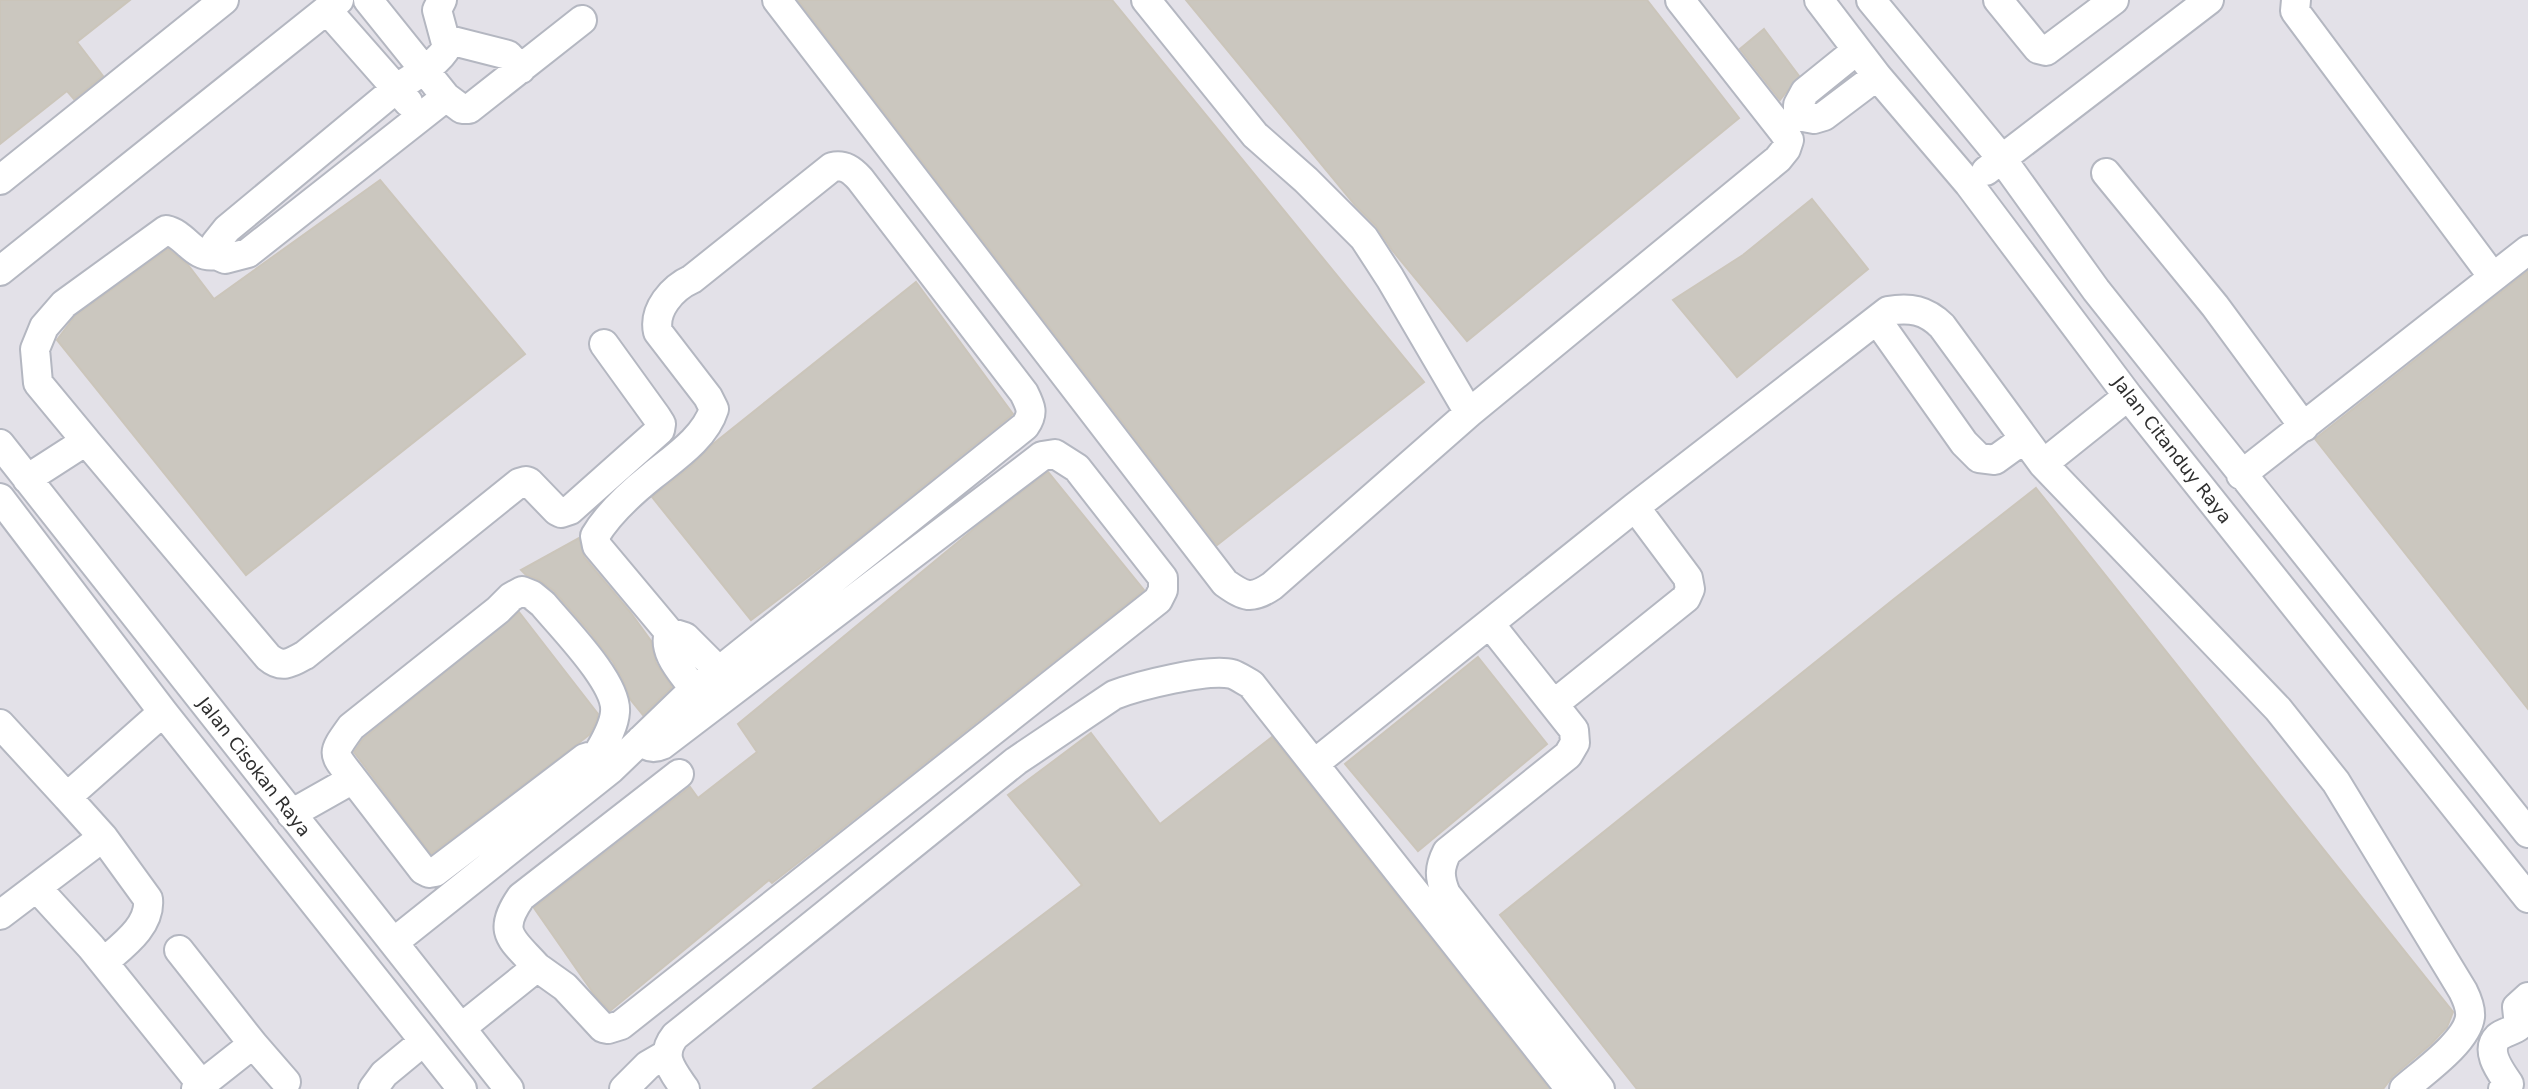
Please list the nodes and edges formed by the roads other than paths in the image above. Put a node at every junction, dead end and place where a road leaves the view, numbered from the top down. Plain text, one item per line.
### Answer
1 (223, 0) edge
2 (368, 0) edge
3 (442, 0) edge
4 (777, 0) edge
5 (1146, 0) edge
6 (1680, 0) edge
7 (1819, 0) edge
8 (1871, 0) edge
9 (1998, 0) edge
10 (2114, 0) edge
11 (2209, 0) edge
12 (2297, 0) edge
13 (333, 5) edge
14 (582, 20) dead end
15 (445, 39) junction
16 (1857, 50) junction
17 (424, 68) junction
18 (521, 69) junction
19 (1877, 76) junction
20 (397, 88) junction
21 (446, 97) junction
22 (420, 117) junction
23 (1790, 123) junction
24 (352, 126) junction
25 (373, 154) junction
26 (2002, 159) junction
27 (2106, 173) dead end
28 (0, 180) edge
29 (1969, 184) junction
30 (2528, 250) edge
31 (216, 255) junction
32 (0, 271) edge
33 (2493, 276) junction
34 (1877, 320) junction
35 (604, 344) dead end
36 (2128, 396) junction
37 (1469, 413) junction
38 (2304, 427) junction
39 (2024, 439) junction
40 (86, 442) junction
41 (0, 444) edge
42 (2043, 464) junction
43 (2241, 475) junction
44 (27, 479) junction
45 (0, 498) edge
46 (1636, 507) junction
47 (1490, 624) junction
48 (669, 632) junction
49 (719, 671) junction
50 (694, 689) junction
51 (1553, 704) junction
52 (163, 712) junction
53 (0, 724) edge
54 (641, 740) junction
55 (603, 763) junction
56 (1314, 764) junction
57 (678, 774) dead end
58 (353, 779) junction
59 (67, 797) junction
60 (291, 814) junction
61 (2528, 833) edge
62 (103, 837) junction
63 (37, 888) junction
64 (2528, 898) edge
65 (0, 915) edge
66 (394, 942) junction
67 (179, 950) dead end
68 (104, 962) junction
69 (537, 967) junction
70 (2528, 997) edge
71 (461, 1028) junction
72 (424, 1041) junction
73 (253, 1044) junction
74 (667, 1054) junction
75 (286, 1082) dead end
76 (199, 1087) edge
77 (2508, 1088) edge
78 (373, 1089) edge
79 (462, 1089) edge
80 (509, 1089) edge
81 (624, 1089) edge
82 (685, 1089) edge
83 (1570, 1089) edge
84 (1600, 1089) edge
85 (2404, 1089) edge

1 - 28 street
2 - 17 street
3 - 15 street
4 - 37 street
5 - 37 street
6 - 23 street
7 - 16 street, Jalan Citanduy Raya
8 - 26 street
9 - 10 street
11 - 26 street
12 - 33 street
13 - 20 street
13 - 32 street
14 - 18 street
15 - 17 street
15 - 18 street
16 - 19 street, Jalan Citanduy Raya
16 - 23 street
17 - 20 street
17 - 21 street
18 - 21 street
19 - 23 street
19 - 29 street, Jalan Citanduy Raya
20 - 22 street
20 - 24 street
21 - 22 street
22 - 25 street
23 - 37 street
24 - 25 street
24 - 31 street
25 - 31 street
26 - 29 street
26 - 43 street
27 - 38 street
29 - 36 street, Jalan Citanduy Raya
30 - 33 street
31 - 40 street
33 - 38 street
34 - 39 street
34 - 39 street
34 - 46 street
35 - 40 street
36 - 42 street
36 - 64 street, Jalan Citanduy Raya
38 - 43 street
39 - 42 street
40 - 44 street
41 - 44 street, Jalan Cisokan Raya
42 - 85 street
43 - 61 street
44 - 60 street, Jalan Cisokan Raya
45 - 52 street, Jalan Cisokan Raya
46 - 47 street
46 - 51 street
47 - 51 street
47 - 56 street
48 - 49 street
48 - 49 street
48 - 50 street
49 - 50 street
50 - 54 street
51 - 84 street
52 - 59 street
52 - 72 street, Jalan Cisokan Raya
53 - 59 street
54 - 55 street
54 - 69 street
55 - 58 street
55 - 58 street
55 - 66 street
56 - 74 street
56 - 83 street
57 - 69 street
58 - 60 street
59 - 62 street
60 - 66 street, Jalan Cisokan Raya
62 - 63 street
62 - 68 street
63 - 65 street
63 - 68 street
66 - 71 street, Jalan Cisokan Raya
67 - 73 street
68 - 76 street
69 - 71 street
70 - 77 street
71 - 80 street, Jalan Cisokan Raya
72 - 78 street
72 - 79 street, Jalan Cisokan Raya
73 - 75 street
73 - 76 street
74 - 81 street
74 - 82 street

